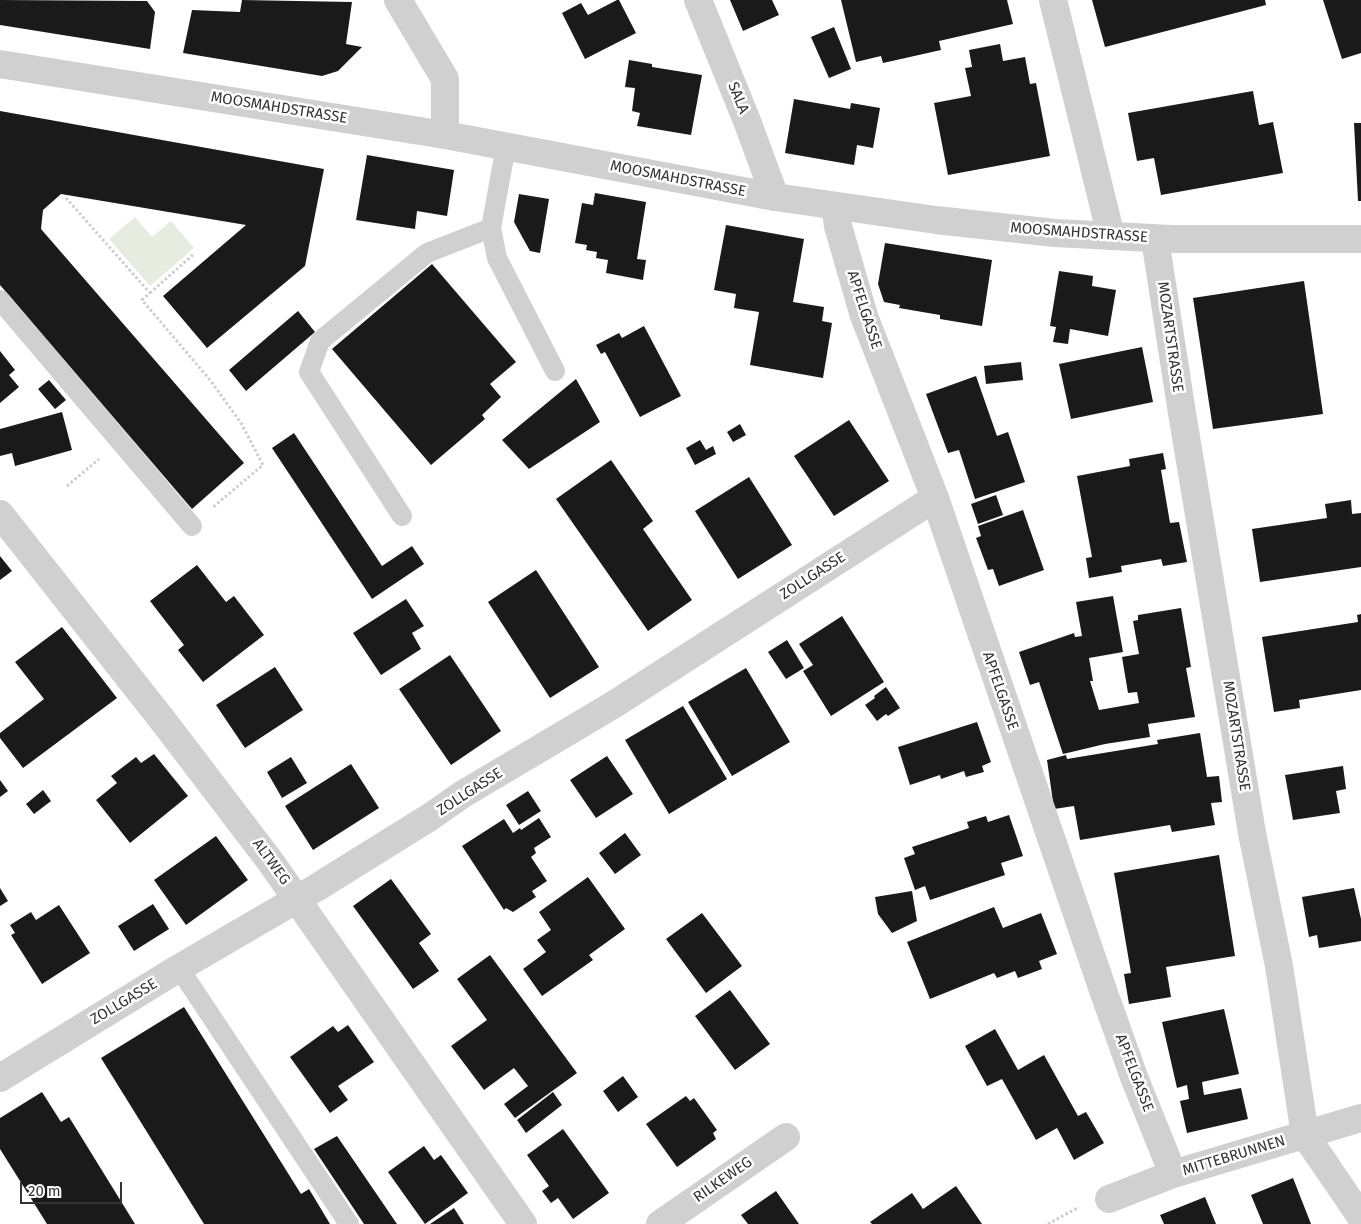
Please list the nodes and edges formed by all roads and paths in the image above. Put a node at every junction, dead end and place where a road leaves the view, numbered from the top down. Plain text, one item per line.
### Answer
1 (398, 0) edge
2 (698, 0) edge
3 (1053, 0) edge
4 (0, 64) edge
5 (445, 135) junction
6 (506, 146) junction
7 (775, 197) junction
8 (66, 198) dead end
9 (834, 206) junction
10 (491, 228) junction
11 (1111, 236) junction
12 (1155, 238) junction
13 (1361, 239) edge
14 (195, 253) dead end
15 (150, 293) junction
16 (0, 300) edge
17 (554, 371) dead end
18 (119, 441) junction
19 (67, 486) dead end
20 (935, 498) junction
21 (0, 514) edge
22 (402, 516) dead end
23 (192, 526) joint
24 (296, 898) junction
25 (179, 968) junction
26 (0, 1078) edge
27 (1361, 1118) edge
28 (1305, 1134) junction
29 (786, 1136) dead end
30 (1173, 1174) junction
31 (1109, 1199) dead end
32 (1361, 1217) edge
33 (349, 1224) edge
34 (524, 1224) edge
35 (660, 1224) edge

1 - 5 street
2 - 7 street, SALA
3 - 11 street
4 - 5 street, MOOSMAHDSTRASSE
5 - 6 street, MOOSMAHDSTRASSE
6 - 7 street, MOOSMAHDSTRASSE
6 - 10 lane
7 - 9 street, MOOSMAHDSTRASSE
8 - 15 path
9 - 11 street, MOOSMAHDSTRASSE
9 - 20 street, APFELGASSE
10 - 17 lane
10 - 22 lane
11 - 12 street, MOOSMAHDSTRASSE
12 - 13 street, MOOSMAHDSTRASSE
12 - 28 street, MOZARTSTRASSE
14 - 15 path
15 - 23 path
16 - 18 lane
18 - 19 path
18 - 23 lane
20 - 24 street, ZOLLGASSE
20 - 30 street, APFELGASSE
21 - 24 street, ALTWEG
24 - 25 street, ZOLLGASSE
24 - 34 street, ALTWEG
25 - 26 street, ZOLLGASSE
25 - 33 lane
27 - 28 street, MITTEBRUNNEN
28 - 30 street, MITTEBRUNNEN
28 - 32 street, MOZARTSTRASSE
29 - 35 street, RILKEWEG
30 - 31 street, MITTEBRUNNEN

